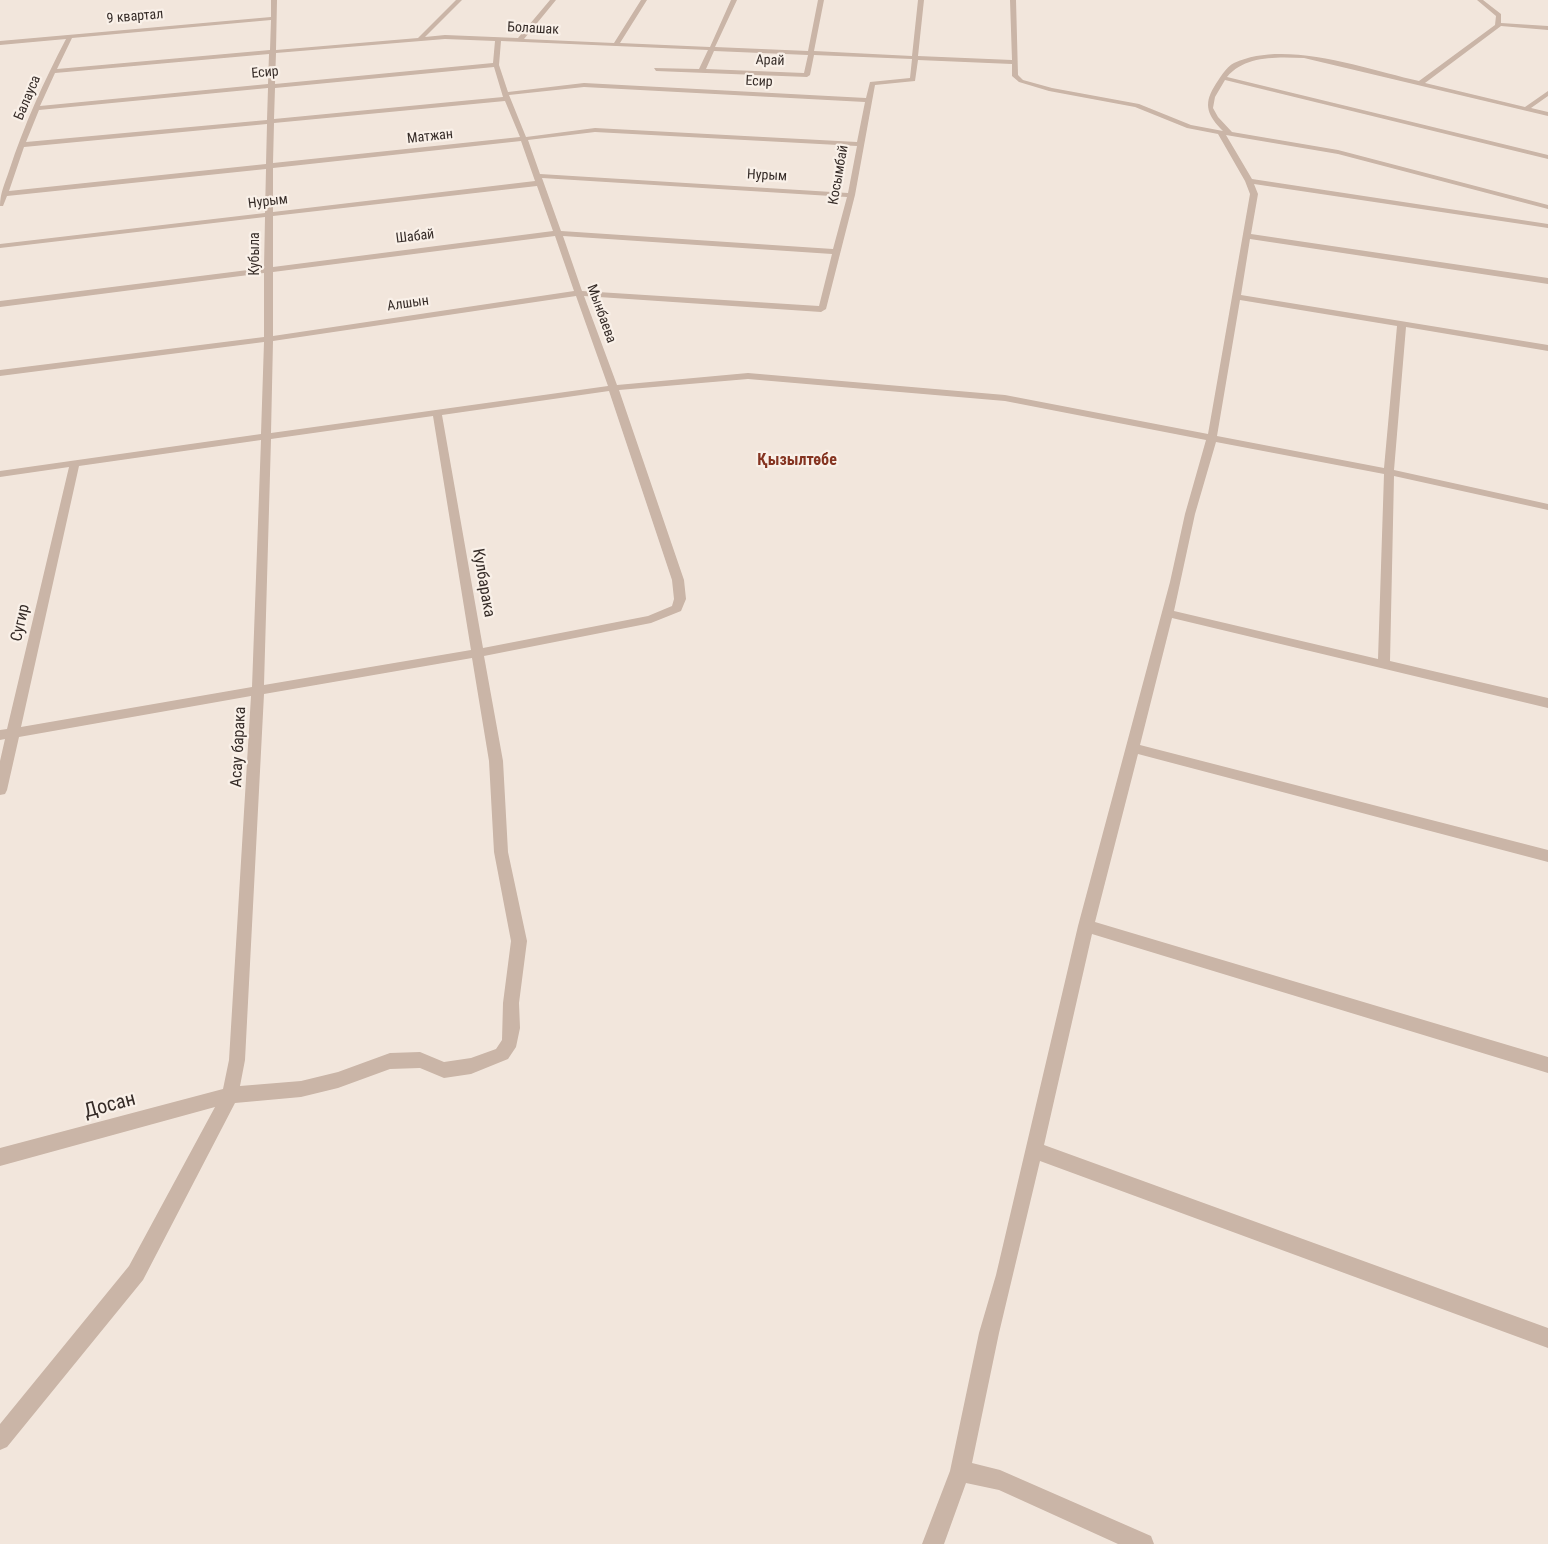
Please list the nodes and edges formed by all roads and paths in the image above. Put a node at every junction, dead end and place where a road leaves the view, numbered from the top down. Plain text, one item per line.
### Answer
1 (274, 0) edge
2 (459, 0) edge
3 (553, 0) edge
4 (644, 0) edge
5 (734, 0) edge
6 (821, 0) edge
7 (921, 0) edge
8 (1012, 0) edge
9 (1480, 0) edge
10 (273, 18) junction
11 (1498, 24) junction
12 (1548, 28) edge
13 (70, 36) junction
14 (421, 38) junction
15 (498, 40) junction
16 (519, 41) junction
17 (0, 43) edge
18 (616, 45) junction
19 (712, 49) junction
20 (273, 50) junction
21 (811, 53) junction
22 (915, 58) junction
23 (1014, 59) junction
24 (496, 65) junction
25 (656, 69) dead end
26 (702, 70) junction
27 (52, 71) junction
28 (1223, 78) junction
29 (1419, 84) junction
30 (272, 85) junction
31 (1548, 93) edge
32 (506, 96) junction
33 (868, 100) junction
34 (37, 108) junction
35 (1526, 109) junction
36 (1548, 114) edge
37 (270, 122) junction
38 (1221, 133) junction
39 (1231, 135) junction
40 (524, 139) junction
41 (859, 144) junction
42 (21, 145) junction
43 (1548, 157) edge
44 (269, 166) junction
45 (538, 179) junction
46 (1249, 181) junction
47 (10, 183) junction
48 (0, 184) edge
49 (4, 194) junction
50 (851, 195) junction
51 (0, 204) edge
52 (1548, 207) edge
53 (269, 215) junction
54 (1548, 226) edge
55 (557, 233) junction
56 (1248, 236) junction
57 (0, 246) edge
58 (836, 252) junction
59 (269, 270) junction
60 (1548, 281) edge
61 (579, 293) junction
62 (1237, 297) junction
63 (0, 303) edge
64 (821, 309) joint
65 (1402, 323) junction
66 (268, 339) junction
67 (1548, 348) edge
68 (0, 373) edge
69 (613, 388) junction
70 (436, 412) junction
71 (265, 435) junction
72 (1212, 438) junction
73 (75, 463) junction
74 (1389, 472) junction
75 (0, 474) edge
76 (1548, 507) edge
77 (1167, 613) junction
78 (479, 653) junction
79 (1384, 664) junction
80 (258, 691) junction
81 (1548, 703) edge
82 (6, 734) edge
83 (1132, 748) junction
84 (496, 761) joint
85 (0, 790) edge
86 (1548, 856) edge
87 (1086, 926) junction
88 (1548, 1065) edge
89 (230, 1095) junction
90 (1033, 1150) junction
91 (0, 1158) edge
92 (1548, 1338) edge
93 (0, 1440) edge
94 (960, 1471) junction
95 (933, 1544) edge
96 (1143, 1544) edge

1 - 10 street, Кубыла
2 - 14 street
3 - 16 street
4 - 18 street
5 - 19 street
6 - 21 street, Арай
7 - 22 street
8 - 23 street
9 - 11 street
10 - 13 street, 9 квартал
10 - 20 street, Кубыла
11 - 12 street
11 - 29 street
13 - 17 street, 9 квартал
13 - 27 street, Балауса
14 - 15 street, Болашак
14 - 20 street, Болашак
15 - 16 street, Болашак
15 - 24 street, Мынбаева
16 - 18 street, Болашак
18 - 19 street, Болашак
19 - 21 street, Болашак
19 - 26 street
20 - 27 street, Болашак
20 - 30 street, Кубыла
21 - 22 street, Болашак
21 - 26 street, Арай
22 - 23 street, Болашак
22 - 33 street
23 - 38 street
24 - 30 street, Есир
24 - 32 street, Мынбаева
25 - 26 street, Арай
27 - 34 street, Балауса
28 - 29 street
28 - 39 street
28 - 43 street
29 - 35 street
30 - 34 street, Есир
30 - 37 street, Кубыла
31 - 35 street
32 - 33 street, Есир
32 - 37 street, Есир
32 - 40 street, Мынбаева
33 - 41 street, Косымбай
34 - 42 street, Балауса
35 - 36 street
37 - 42 street, Есир
37 - 44 street, Кубыла
38 - 39 street
38 - 46 street
39 - 52 street
40 - 41 street, Матжан
40 - 44 street, Матжан
40 - 45 street, Мынбаева
41 - 50 street, Косымбай
42 - 47 street, Балауса
44 - 49 street, Матжан
44 - 53 street, Кубыла
45 - 50 street, Нурым
45 - 53 street, Нурым
45 - 55 street, Мынбаева
46 - 54 street
46 - 56 street
47 - 48 street
47 - 49 street, Балауса
49 - 51 street, Балауса
50 - 58 street, Косымбай
53 - 57 street, Нурым
53 - 59 street, Кубыла
55 - 58 street, Шабай
55 - 59 street, Шабай
55 - 61 street, Мынбаева
56 - 60 street
56 - 62 street
58 - 64 street, Косымбай
59 - 63 street, Шабай
59 - 66 street, Кубыла
61 - 64 street, Алшын
61 - 66 street, Алшын
61 - 69 street, Мынбаева
62 - 65 street
62 - 72 street
65 - 67 street
65 - 74 street
66 - 68 street, Алшын
66 - 71 street, Кубыла
69 - 70 street
69 - 72 street
69 - 78 street, Мынбаева
70 - 71 street
70 - 78 street, Кулбарака
71 - 73 street
71 - 80 street, Асау барака
72 - 74 street
72 - 77 street
73 - 75 street
73 - 82 street, Сугир
74 - 76 street
74 - 79 street
77 - 79 street
77 - 83 street
78 - 80 street
78 - 84 street, Кулбарака
79 - 81 street
80 - 82 street
80 - 89 street, Асау барака
82 - 85 street, Сугир
83 - 86 street
83 - 87 street
84 - 89 street, Досан
87 - 88 street
87 - 90 street
89 - 91 street, Досан
89 - 93 street, Асау барака
90 - 92 street
90 - 94 street
94 - 95 street
94 - 96 street

